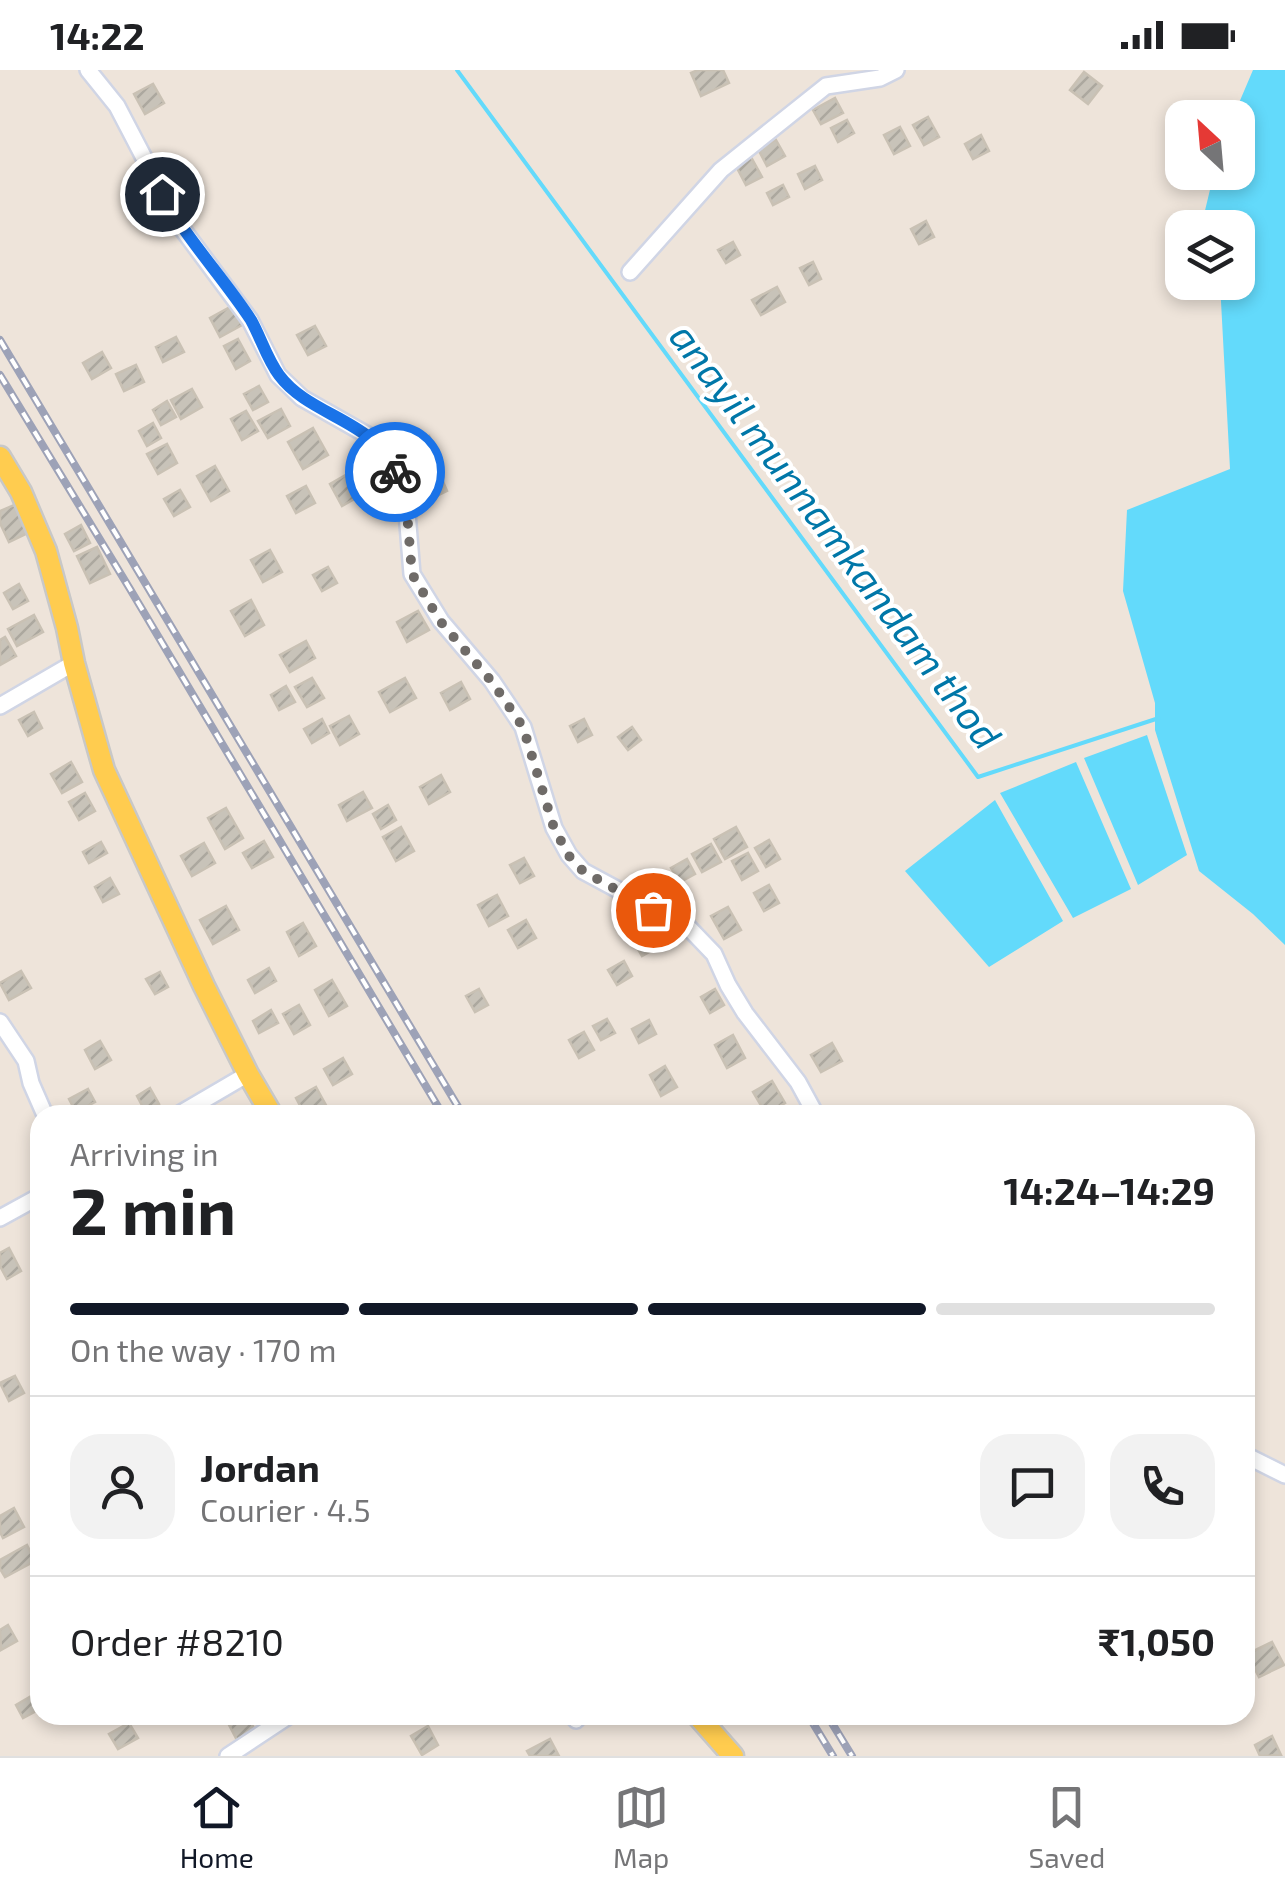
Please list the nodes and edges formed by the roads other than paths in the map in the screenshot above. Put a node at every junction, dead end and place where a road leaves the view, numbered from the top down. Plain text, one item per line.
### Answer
1 (88, 70) edge
2 (818, 70) edge
3 (896, 70) edge
4 (826, 86) junction
5 (630, 272) dead end
6 (0, 457) edge
7 (74, 663) junction
8 (0, 706) edge
9 (0, 1022) edge
10 (248, 1074) junction
11 (41, 1105) edge
12 (195, 1105) edge
13 (266, 1105) edge
14 (811, 1105) edge
15 (30, 1202) edge
16 (0, 1218) edge
17 (1255, 1461) edge
18 (1285, 1475) edge
19 (275, 1725) edge
20 (705, 1725) edge
21 (228, 1756) edge
22 (733, 1756) edge

1 - 14 street
2 - 4 street
3 - 4 street
4 - 5 street
6 - 7 main road
7 - 8 street
7 - 10 main road
9 - 11 street
10 - 12 street
10 - 13 main road
15 - 16 street
17 - 18 street
19 - 21 street
20 - 22 main road

